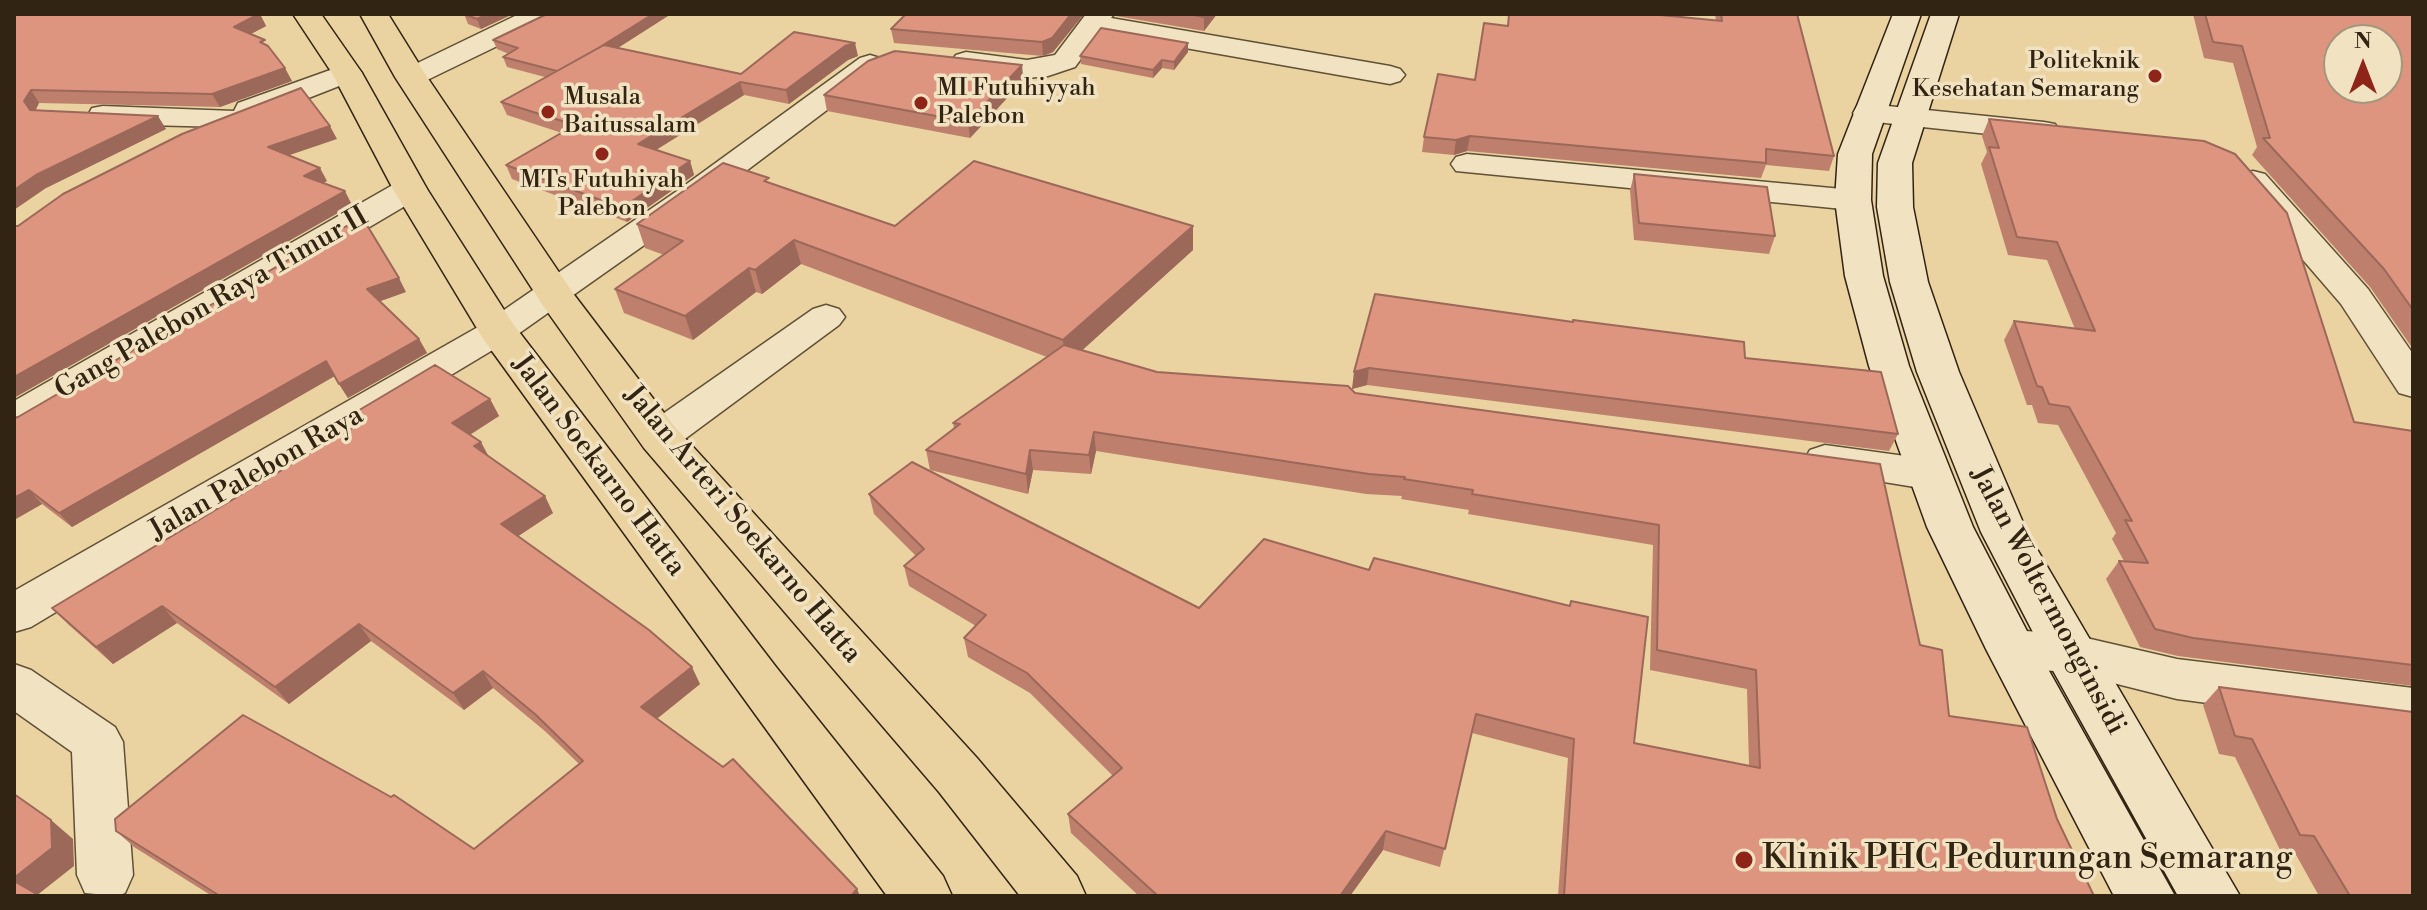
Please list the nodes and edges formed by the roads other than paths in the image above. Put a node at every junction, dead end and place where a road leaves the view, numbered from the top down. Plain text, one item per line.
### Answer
1 (307, 14) edge
2 (374, 14) edge
3 (541, 14) edge
4 (1907, 14) edge
5 (1945, 14) edge
6 (1097, 19) edge
7 (894, 55) edge
8 (933, 57) edge
9 (347, 73) junction
10 (1390, 75) dead end
11 (411, 77) junction
12 (67, 114) edge
13 (1888, 115) junction
14 (226, 118) junction
15 (2073, 134) edge
16 (165, 144) edge
17 (2229, 158) edge
18 (1467, 164) dead end
19 (410, 189) junction
20 (1853, 200) junction
21 (554, 290) junction
22 (826, 317) dead end
23 (498, 331) junction
24 (2413, 384) edge
25 (14, 419) edge
26 (659, 437) junction
27 (1787, 455) edge
28 (1927, 474) junction
29 (14, 614) edge
30 (2011, 649) junction
31 (2069, 653) junction
32 (14, 684) edge
33 (2413, 709) edge
34 (106, 889) edge
35 (922, 896) edge
36 (1056, 896) edge
37 (2145, 896) edge
38 (2210, 896) edge

1 - 9 main road, Jalan Soekarno Hatta
2 - 11 main road, Jalan Arteri Soekarno Hatta
3 - 11 street
4 - 13 main road, Jalan Woltermonginsidi
5 - 13 main road, Jalan Woltermonginsidi
6 - 8 street
6 - 10 street
7 - 21 street, Jalan Palebon Raya
9 - 14 street
9 - 19 main road, Jalan Soekarno Hatta
11 - 21 main road, Jalan Arteri Soekarno Hatta
12 - 14 street
13 - 15 street
13 - 20 main road, Jalan Woltermonginsidi
13 - 31 main road, Jalan Woltermonginsidi
14 - 16 street
17 - 24 street
18 - 20 street
19 - 23 main road, Jalan Soekarno Hatta
19 - 25 street, Gang Palebon Raya Timur II
20 - 28 main road, Jalan Woltermonginsidi
21 - 23 street, Jalan Palebon Raya
21 - 26 main road, Jalan Arteri Soekarno Hatta
22 - 26 street
23 - 29 street, Jalan Palebon Raya
23 - 35 main road, Jalan Soekarno Hatta
26 - 36 main road, Jalan Arteri Soekarno Hatta
27 - 28 street
28 - 30 main road, Jalan Woltermonginsidi
30 - 31 street
30 - 37 main road, Jalan Woltermonginsidi
31 - 33 street
31 - 38 main road, Jalan Woltermonginsidi
32 - 34 street

